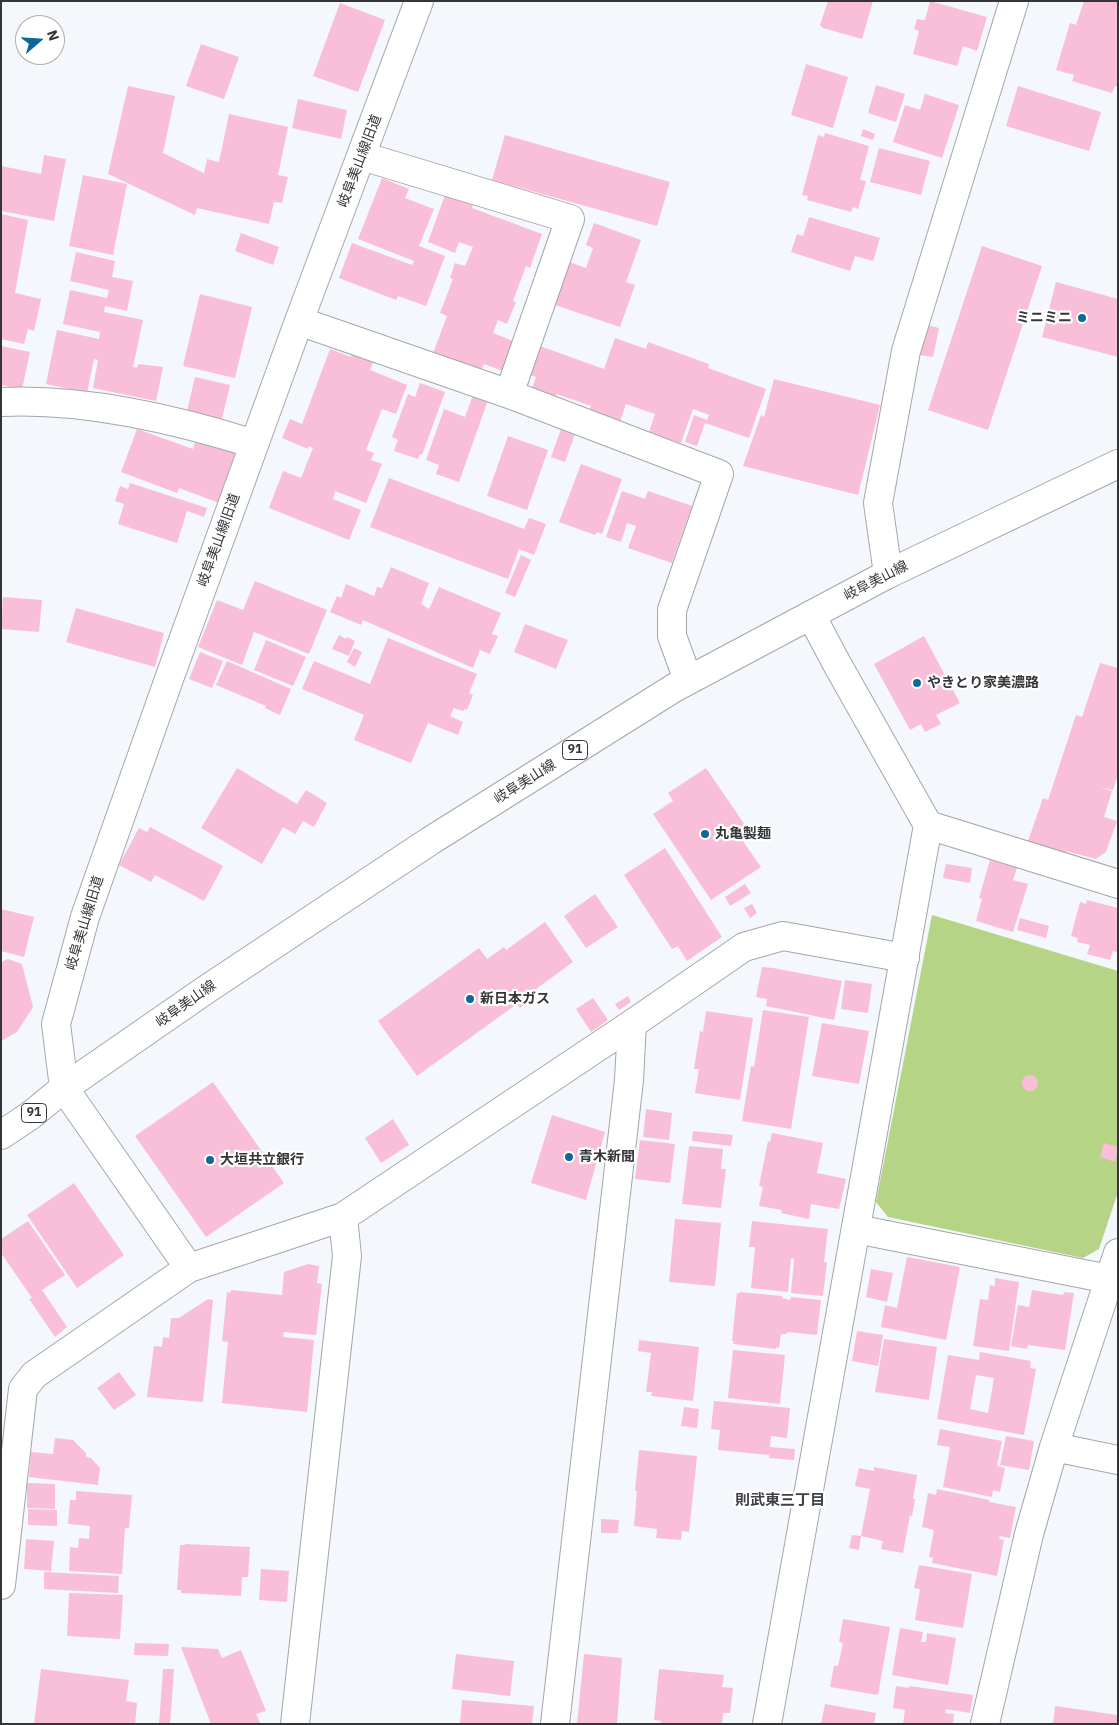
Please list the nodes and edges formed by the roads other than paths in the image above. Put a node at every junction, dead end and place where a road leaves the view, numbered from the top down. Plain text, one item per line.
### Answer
1 (419, 1) edge
2 (1014, 1) edge
3 (362, 156) junction
4 (299, 321) junction
5 (510, 394) junction
6 (1, 402) edge
7 (254, 444) junction
8 (1118, 464) edge
9 (888, 574) junction
10 (811, 614) junction
11 (688, 680) junction
12 (928, 825) junction
13 (1116, 878) edge
14 (905, 958) junction
15 (632, 1024) junction
16 (64, 1088) junction
17 (1, 1135) edge
18 (343, 1216) junction
19 (856, 1230) junction
20 (1118, 1253) edge
21 (189, 1268) junction
22 (1108, 1279) junction
23 (1054, 1447) junction
24 (1118, 1460) edge
25 (1, 1585) edge
26 (295, 1724) edge
27 (555, 1724) edge
28 (767, 1724) edge
29 (985, 1724) edge

1 - 3 street, 岐阜美山線旧道
2 - 9 street
3 - 4 street, 岐阜美山線旧道
3 - 5 street
4 - 5 street
4 - 7 street, 岐阜美山線旧道
5 - 11 street
6 - 7 street
7 - 16 street, 岐阜美山線旧道
8 - 9 street, 岐阜美山線 / 91
9 - 10 street, 岐阜美山線 / 91
10 - 11 street, 岐阜美山線 / 91
10 - 12 street
11 - 16 street, 岐阜美山線 / 91
12 - 13 street
12 - 14 street
14 - 15 street
14 - 19 street
15 - 18 street
15 - 27 street
16 - 17 street, 91
16 - 21 street
18 - 21 street
18 - 26 street
19 - 22 street
19 - 28 street
20 - 22 street
21 - 25 street
22 - 23 street
23 - 24 street
23 - 29 street

